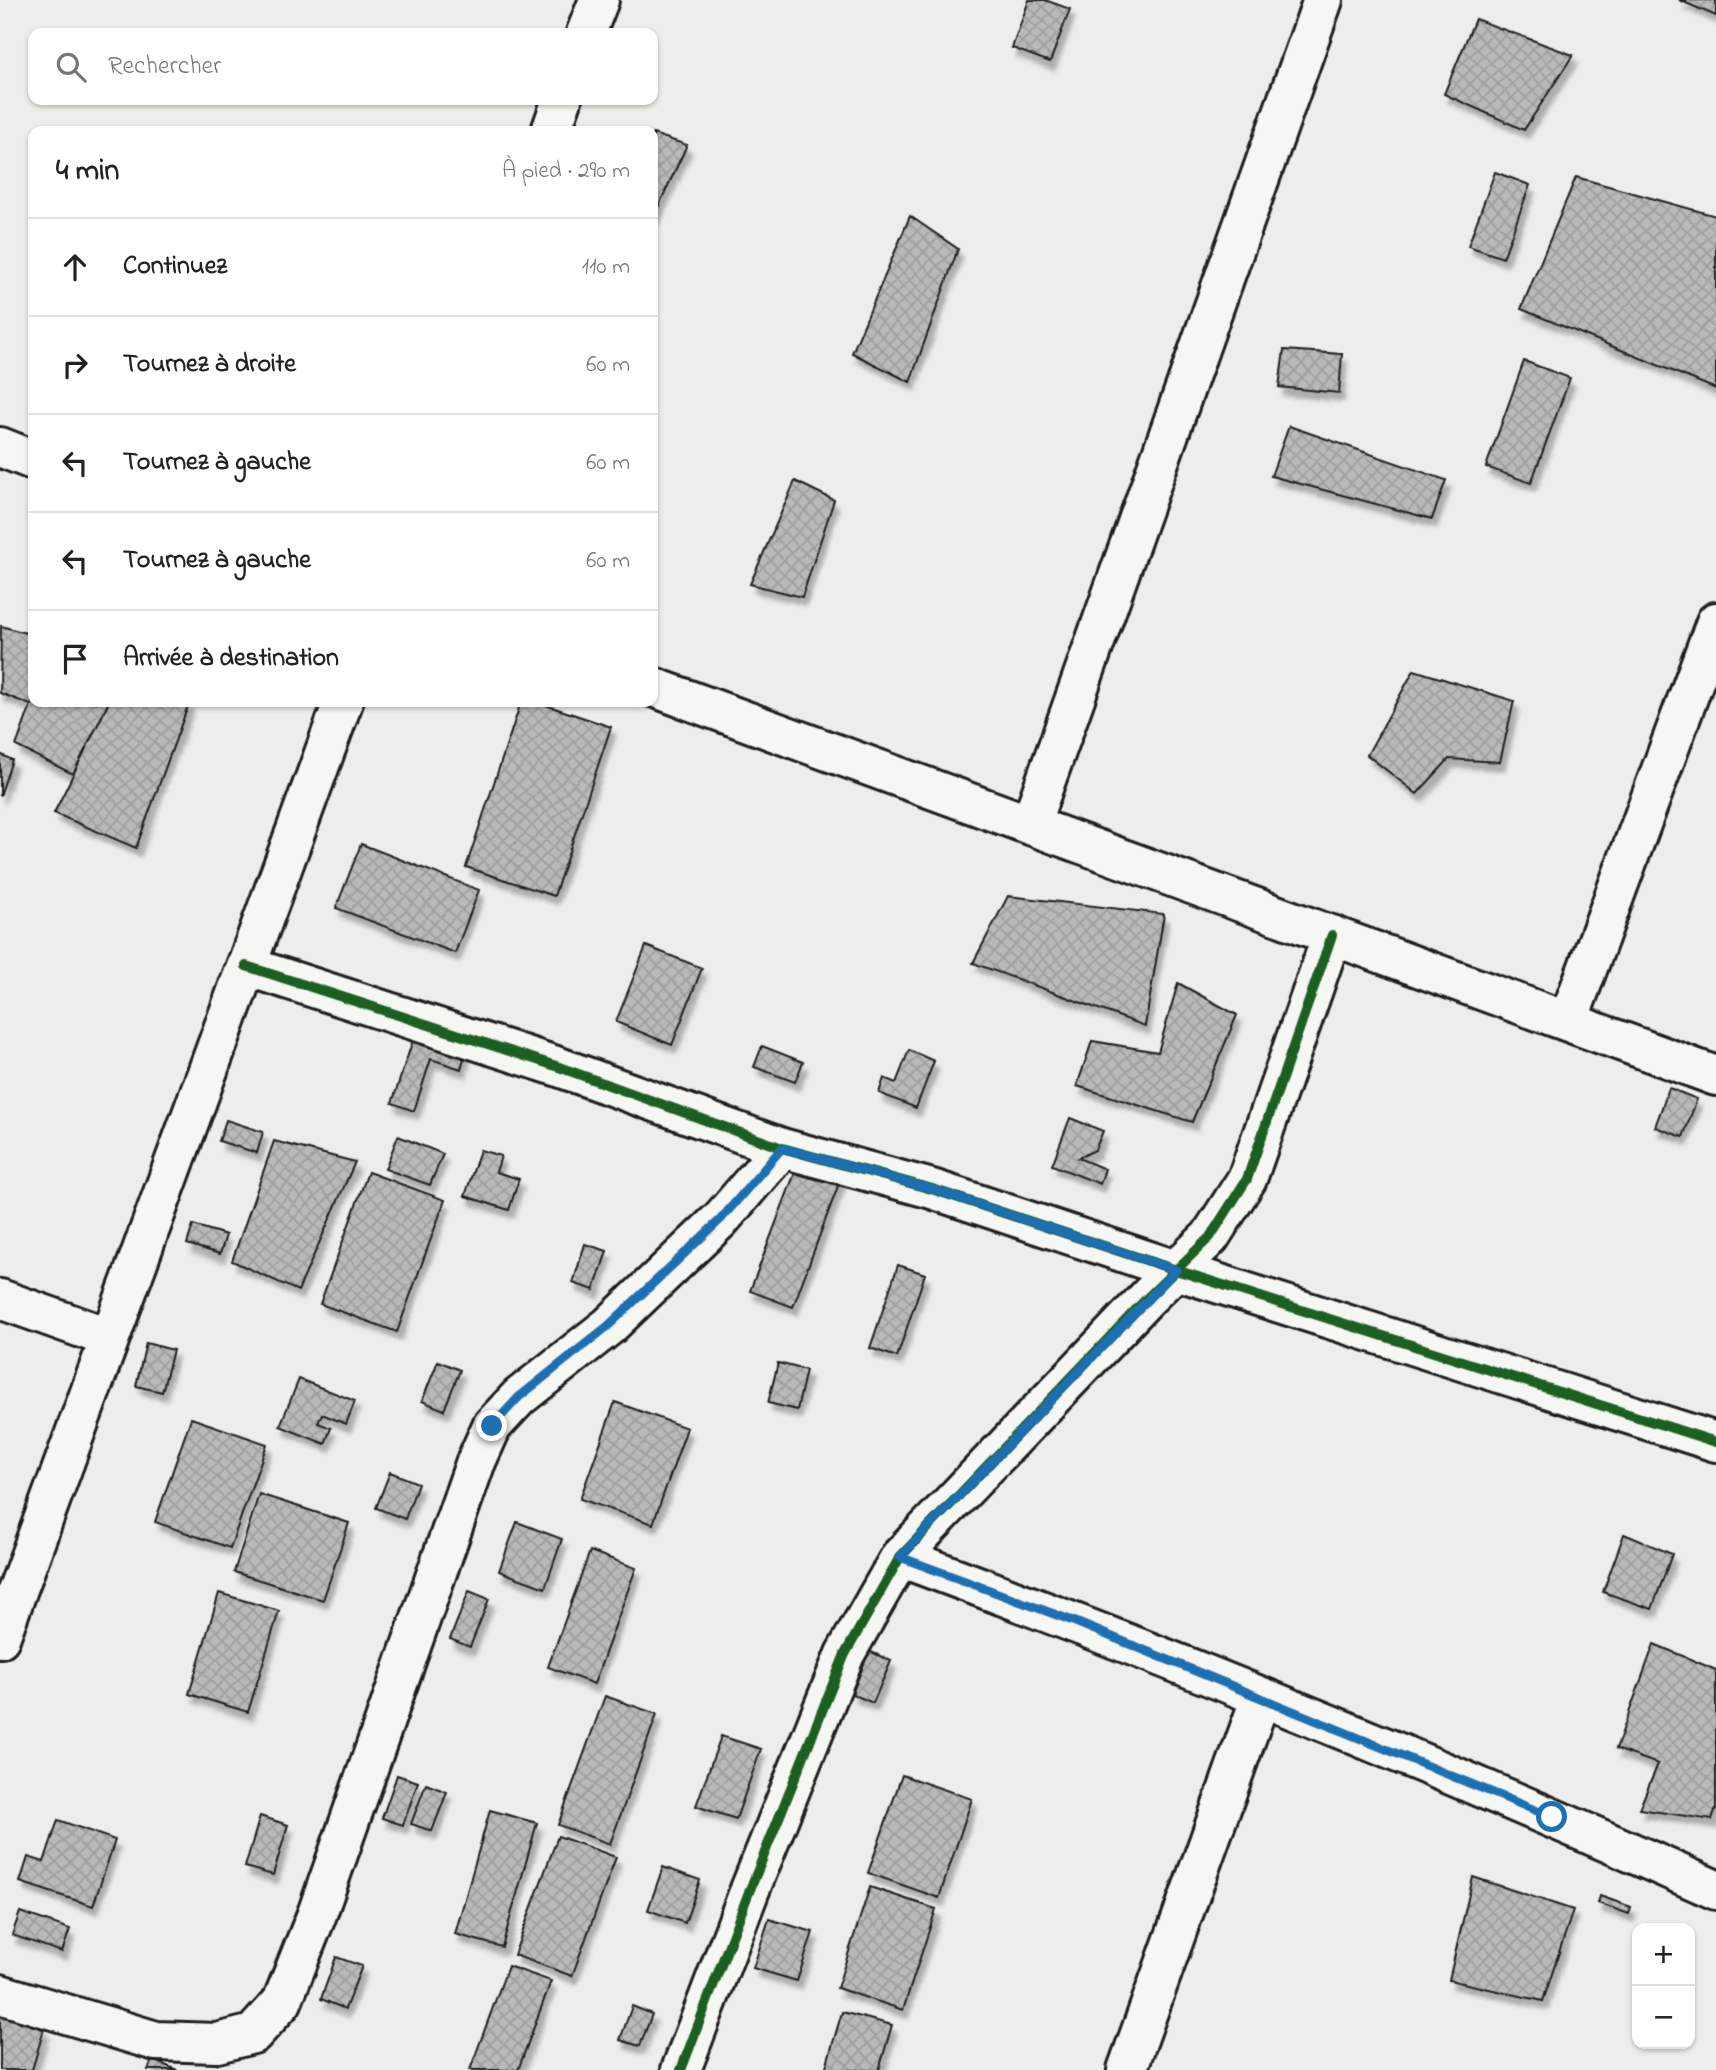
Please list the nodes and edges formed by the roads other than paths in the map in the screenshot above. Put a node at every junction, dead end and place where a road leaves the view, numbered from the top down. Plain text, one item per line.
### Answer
1 (598, 0) edge
2 (1323, 0) edge
3 (588, 28) edge
4 (560, 105) edge
5 (553, 126) edge
6 (0, 447) edge
7 (28, 458) edge
8 (1716, 622) edge
9 (658, 689) edge
10 (341, 707) edge
11 (1030, 825) junction
12 (1332, 935) junction
13 (246, 966) junction
14 (1569, 1021) junction
15 (1716, 1076) edge
16 (782, 1148) junction
17 (1176, 1270) junction
18 (0, 1299) edge
19 (110, 1338) junction
20 (1716, 1442) edge
21 (900, 1557) junction
22 (0, 1638) edge
23 (1261, 1697) junction
24 (1716, 1890) edge
25 (0, 1994) edge
26 (681, 2070) edge
27 (1127, 2070) edge

1 - 3 street
2 - 11 street
4 - 5 street
6 - 7 street
8 - 14 street
9 - 11 street
10 - 13 street
11 - 12 street
12 - 14 street
12 - 17 street
13 - 16 street
13 - 19 street
14 - 15 street
16 - 17 street
16 - 25 street
17 - 20 street
17 - 21 street
18 - 19 street
19 - 22 street
21 - 23 street
21 - 26 street
23 - 24 street
23 - 27 street

